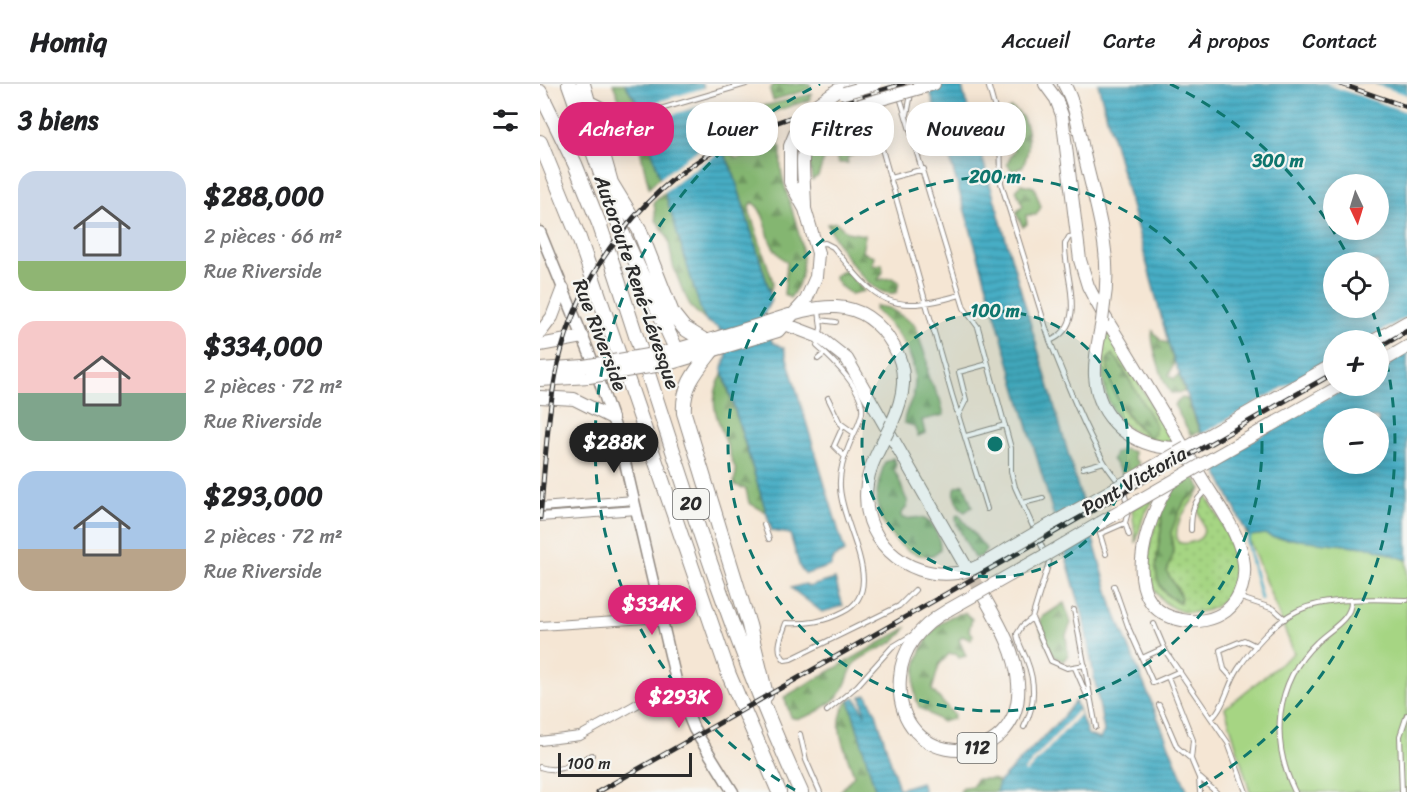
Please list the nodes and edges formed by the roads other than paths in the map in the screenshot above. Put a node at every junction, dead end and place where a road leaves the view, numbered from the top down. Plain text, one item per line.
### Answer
1 (546, 84) edge
2 (569, 84) edge
3 (583, 84) edge
4 (746, 84) edge
5 (864, 84) edge
6 (875, 84) edge
7 (896, 84) edge
8 (909, 84) edge
9 (913, 84) edge
10 (934, 84) edge
11 (988, 84) edge
12 (1045, 84) edge
13 (1064, 84) edge
14 (540, 92) edge
15 (845, 95) edge
16 (578, 102) edge
17 (589, 102) edge
18 (909, 102) edge
19 (674, 104) edge
20 (906, 118) edge
21 (558, 120) edge
22 (558, 127) edge
23 (540, 142) edge
24 (571, 156) edge
25 (599, 156) edge
26 (603, 156) edge
27 (919, 156) edge
28 (924, 169) junction
29 (890, 178) junction
30 (622, 202) junction
31 (805, 209) junction
32 (1077, 235) junction
33 (541, 236) edge
34 (816, 244) junction
35 (646, 245) junction
36 (563, 288) junction
37 (960, 295) junction
38 (927, 301) junction
39 (798, 310) junction
40 (819, 313) junction
41 (836, 322) dead end
42 (1407, 322) edge
43 (775, 326) junction
44 (1389, 332) edge
45 (540, 333) edge
46 (819, 336) junction
47 (583, 337) junction
48 (1050, 341) junction
49 (716, 344) junction
50 (540, 345) edge
51 (1407, 347) edge
52 (825, 352) junction
53 (670, 355) junction
54 (1389, 358) edge
55 (818, 359) dead end
56 (988, 364) junction
57 (540, 369) edge
58 (1323, 370) edge
59 (587, 372) junction
60 (540, 380) edge
61 (1323, 396) edge
62 (540, 398) edge
63 (828, 398) dead end
64 (959, 414) junction
65 (612, 418) junction
66 (1005, 425) junction
67 (843, 426) junction
68 (854, 433) junction
69 (966, 436) junction
70 (1181, 448) junction
71 (845, 457) junction
72 (1104, 462) junction
73 (1083, 468) dead end
74 (1170, 483) junction
75 (1209, 490) junction
76 (1043, 498) dead end
77 (1023, 503) junction
78 (636, 505) junction
79 (540, 507) edge
80 (987, 509) dead end
81 (540, 517) edge
82 (1125, 523) junction
83 (764, 525) dead end
84 (1191, 530) dead end
85 (1129, 535) dead end
86 (769, 539) dead end
87 (1106, 554) dead end
88 (965, 565) tunnel mouth
89 (1114, 586) dead end
90 (915, 590) dead end
91 (983, 595) tunnel mouth
92 (1238, 596) junction
93 (1407, 600) edge
94 (1351, 601) junction
95 (1074, 610) dead end
96 (662, 618) junction
97 (1032, 618) junction
98 (1285, 619) junction
99 (1154, 624) dead end
100 (540, 626) edge
101 (916, 636) junction
102 (1256, 646) junction
103 (1164, 648) junction
104 (1142, 658) junction
105 (1085, 665) junction
106 (1075, 668) junction
107 (1180, 671) junction
108 (1168, 676) junction
109 (1232, 678) junction
110 (676, 686) junction
111 (1090, 702) junction
112 (1159, 705) dead end
113 (827, 711) dead end
114 (1407, 715) edge
115 (1212, 718) junction
116 (1024, 727) dead end
117 (1096, 727) dead end
118 (800, 734) dead end
119 (776, 738) junction
120 (540, 741) edge
121 (592, 755) dead end
122 (1191, 759) junction
123 (540, 768) edge
124 (1199, 778) junction
125 (733, 792) edge
126 (779, 792) edge
127 (801, 792) edge
128 (820, 792) edge
129 (1200, 792) edge
130 (1215, 792) edge
131 (1246, 792) edge
132 (1295, 792) edge
133 (1402, 792) edge

1 - 21 highway
2 - 16 highway
3 - 17 highway
4 - 19 lane
5 - 29 lane
6 - 15 main road, bridge
7 - 20 lane
8 - 18 lane
9 - 15 main road
10 - 15 main road, bridge
11 - 48 lane
12 - 32 main road
13 - 70 main road, bridge
14 - 22 highway, Autoroute René-Lévesque / 20
15 - 31 main road
15 - 31 main road
23 - 126 highway, Autoroute René-Lévesque / 20
24 - 119 highway, Autoroute René-Lévesque / 20
25 - 53 highway
26 - 30 highway
27 - 28 lane
28 - 29 lane
28 - 37 lane
29 - 38 lane
30 - 35 highway
30 - 35 lane
31 - 34 main road
32 - 48 lane
32 - 75 main road
33 - 36 street, Rue Riverside
34 - 38 lane
34 - 39 main road
35 - 49 highway
36 - 45 main road
36 - 47 street, Rue Riverside
37 - 38 lane
37 - 56 lane
38 - 64 lane
39 - 40 main road, Pont Victoria
39 - 43 main road, Pont Victoria
40 - 41 lane
40 - 46 lane
40 - 70 main road, Pont Victoria, bridge
42 - 44 main road
43 - 46 main road
43 - 49 main road, Pont Victoria
46 - 52 lane
46 - 88 main road
47 - 50 main road
47 - 65 street, Rue Riverside
48 - 72 lane
49 - 53 main road, Pont Victoria
49 - 119 highway
51 - 54 main road
52 - 55 lane
52 - 68 lane
53 - 59 main road, Pont Victoria, bridge
56 - 64 lane
56 - 66 lane
57 - 59 main road
58 - 70 main road, Pont Victoria
59 - 60 main road
61 - 74 main road, Pont Victoria / 112, bridge
62 - 65 main road
63 - 67 lane
64 - 69 lane
65 - 78 street, Rue Riverside
66 - 69 lane
66 - 77 lane
67 - 68 lane
67 - 71 lane
68 - 71 lane
69 - 80 lane
71 - 90 lane
72 - 73 lane
72 - 82 lane
74 - 92 main road, bridge
74 - 101 main road, Pont Victoria / 112, bridge
75 - 84 lane
75 - 92 main road
76 - 77 lane
77 - 97 lane
78 - 79 street
78 - 81 street
78 - 96 street, Rue Riverside
82 - 85 lane
82 - 87 lane
83 - 86 lane
89 - 104 lane
91 - 101 main road, 112
92 - 98 lane
93 - 94 lane
94 - 98 lane
94 - 132 lane
95 - 105 lane
96 - 100 street
96 - 110 street, Rue Riverside
97 - 106 lane
97 - 116 lane
98 - 102 lane
99 - 103 lane
101 - 113 lane
102 - 109 lane
102 - 109 lane
103 - 104 lane
103 - 107 lane
104 - 108 lane
105 - 106 lane
105 - 111 lane
106 - 111 lane
107 - 108 lane
107 - 115 lane
108 - 122 lane
109 - 115 lane
110 - 120 street
110 - 125 street, Rue Riverside
111 - 117 lane
112 - 122 lane
114 - 133 lane
115 - 131 lane
118 - 128 lane
119 - 127 highway, Autoroute René-Lévesque / 20
121 - 123 lane
122 - 124 lane
124 - 129 lane
124 - 130 lane

